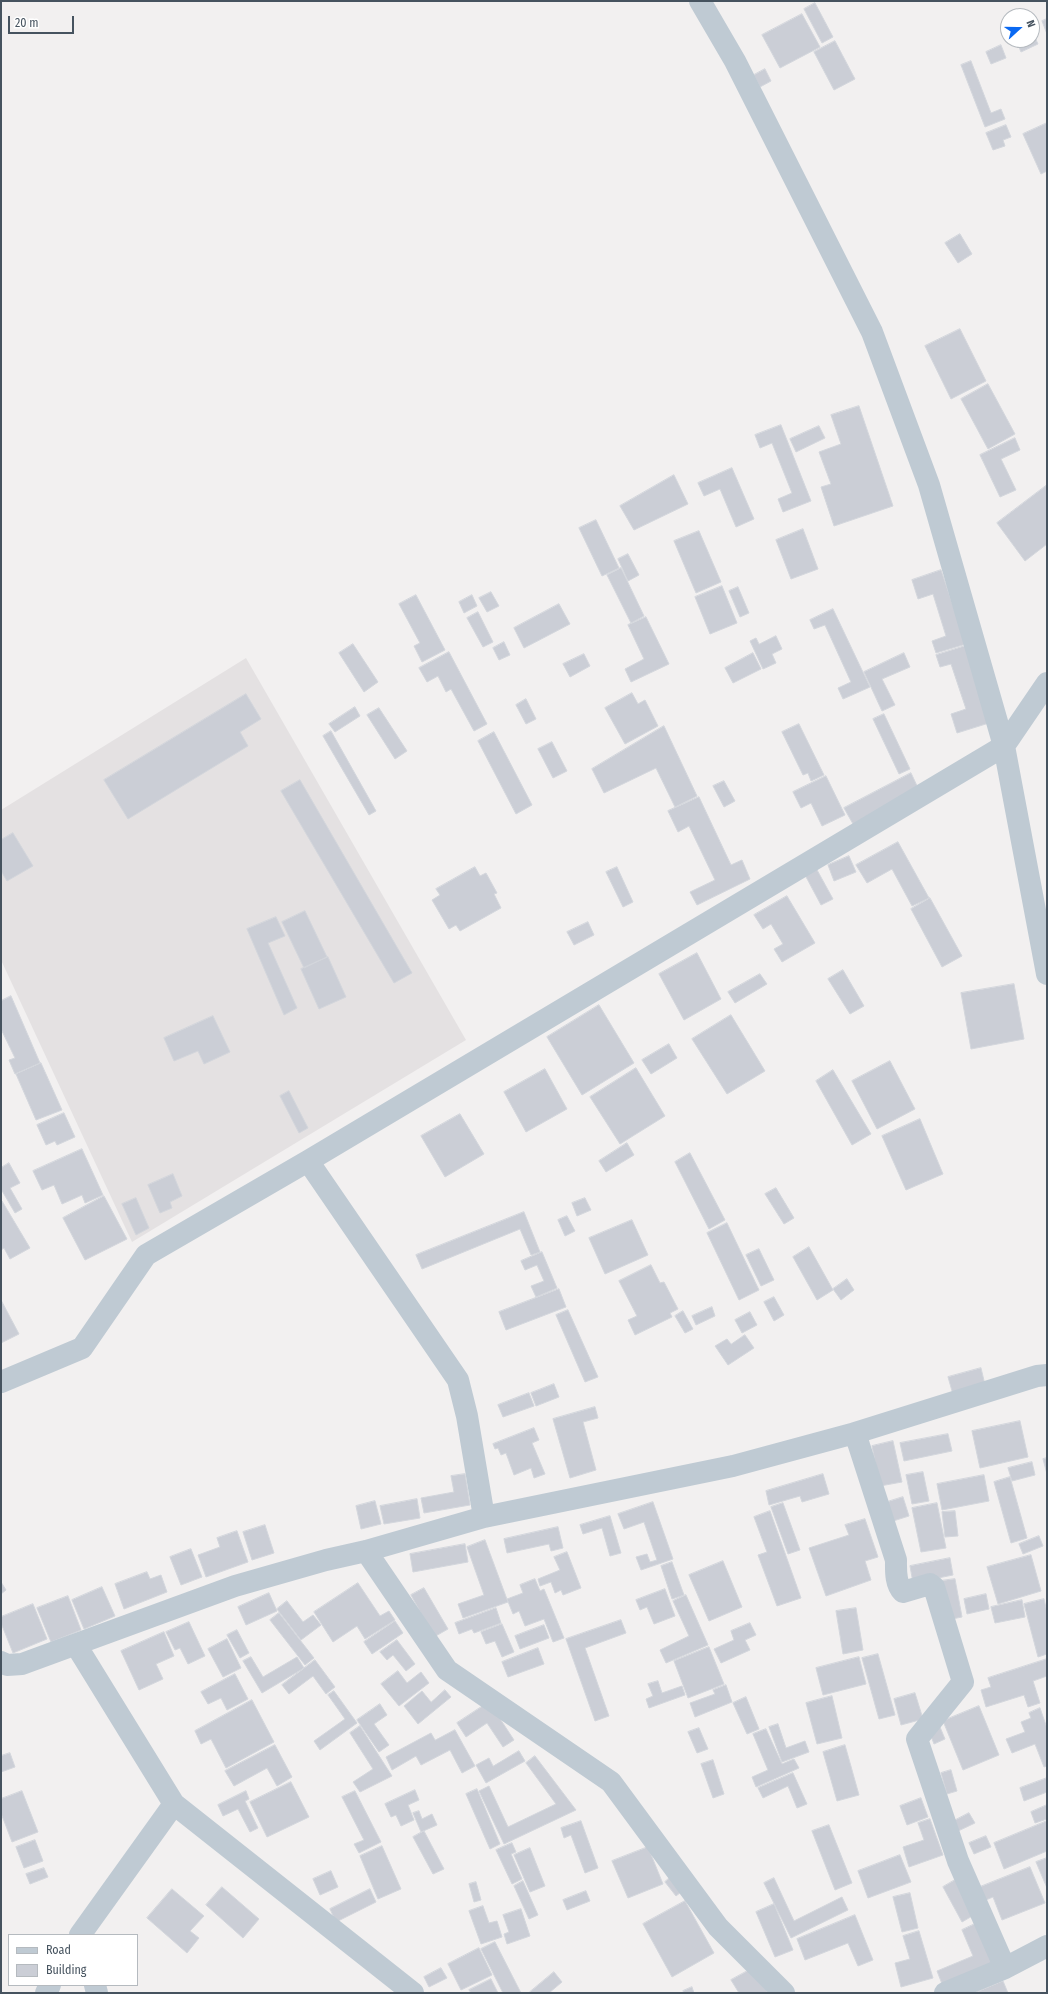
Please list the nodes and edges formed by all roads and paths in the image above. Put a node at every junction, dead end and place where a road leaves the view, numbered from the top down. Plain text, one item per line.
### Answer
1 (700, 1) edge
2 (1047, 683) edge
3 (1004, 746) junction
4 (1047, 974) edge
5 (308, 1161) junction
6 (1047, 1375) edge
7 (1, 1382) edge
8 (855, 1433) junction
9 (484, 1517) junction
10 (366, 1551) junction
11 (76, 1645) junction
12 (1, 1662) edge
13 (174, 1804) junction
14 (81, 1934) edge
15 (1047, 1946) edge
16 (1005, 1968) junction
17 (413, 1993) edge
18 (784, 1993) edge
19 (945, 1993) edge

1 - 3 street
2 - 3 street
3 - 4 street
3 - 5 street
5 - 7 street
5 - 9 street
6 - 8 street
8 - 9 street
8 - 16 street
9 - 10 street
10 - 11 street
10 - 18 street
11 - 12 street
11 - 13 street
13 - 14 street
13 - 17 street
15 - 16 street
16 - 19 street

